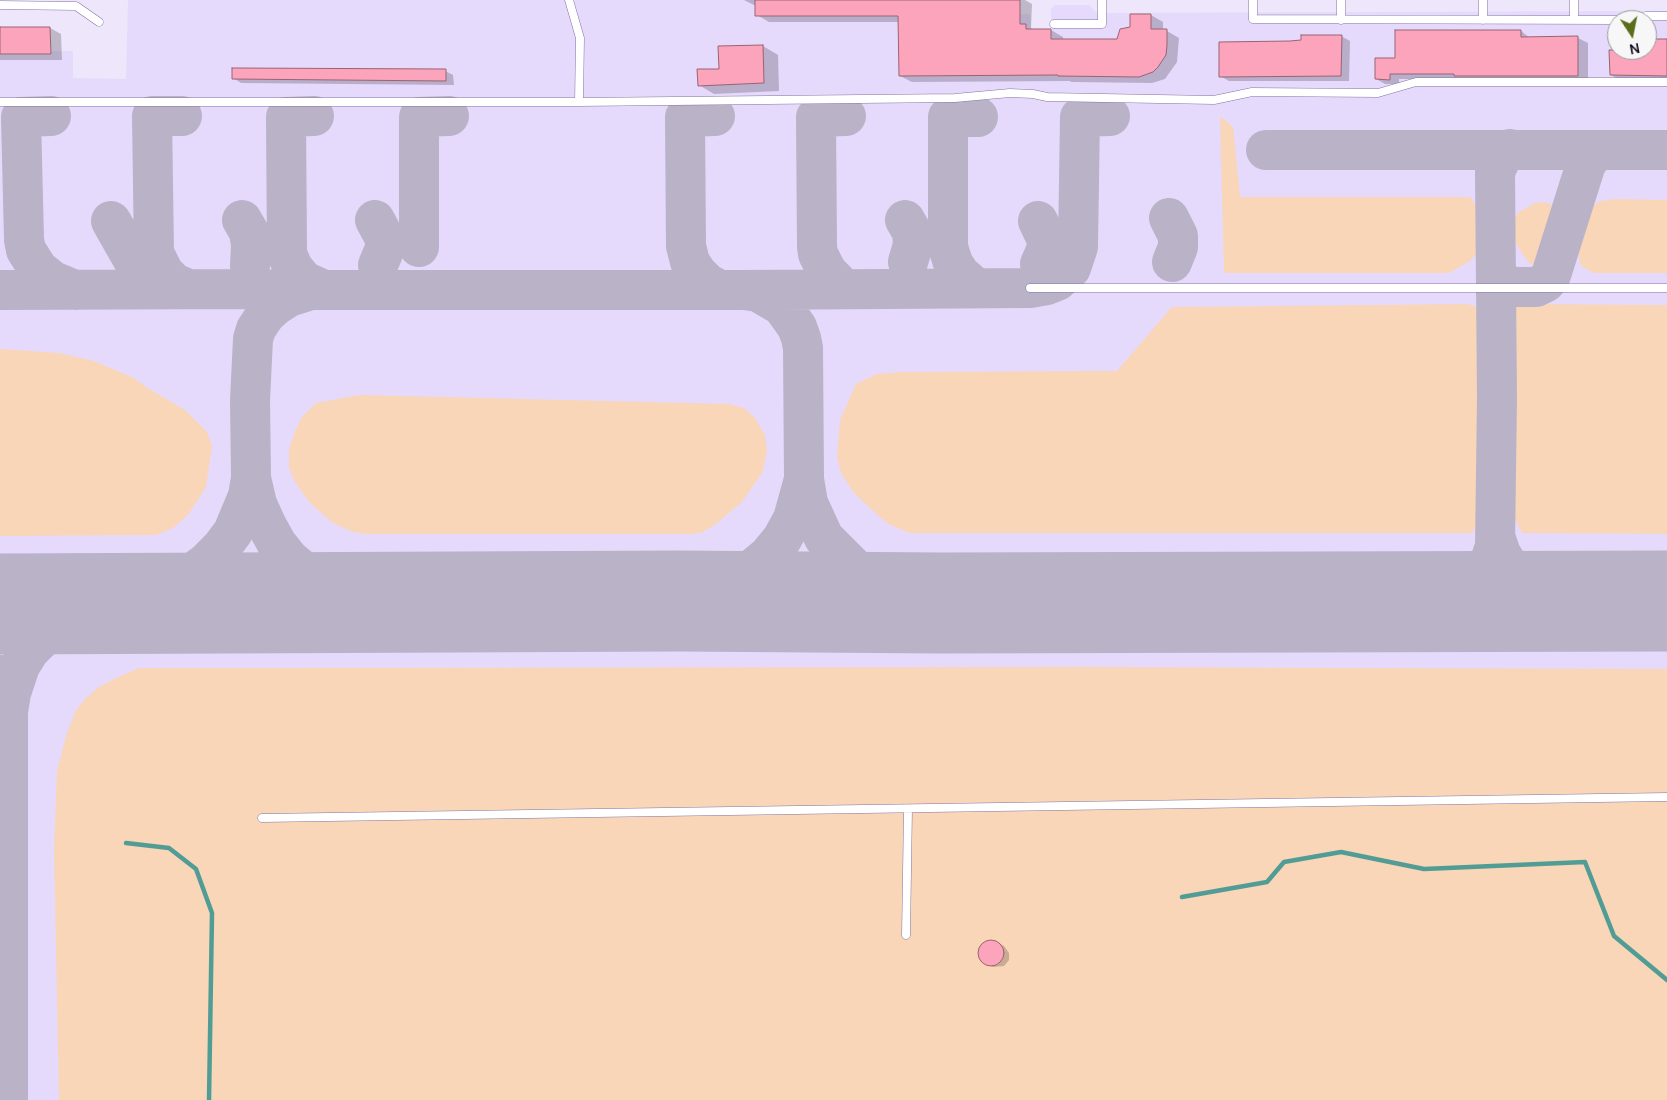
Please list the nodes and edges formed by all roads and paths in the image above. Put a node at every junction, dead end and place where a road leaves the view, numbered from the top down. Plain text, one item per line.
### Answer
1 (568, 0) edge
2 (1102, 0) edge
3 (1253, 0) edge
4 (1342, 0) edge
5 (1484, 0) edge
6 (1574, 0) edge
7 (0, 5) edge
8 (1667, 16) edge
9 (1574, 19) junction
10 (1341, 20) junction
11 (1483, 20) junction
12 (99, 22) dead end
13 (1054, 24) dead end
14 (1667, 82) edge
15 (0, 102) edge
16 (579, 102) junction
17 (1030, 288) dead end
18 (1667, 288) edge
19 (1667, 797) edge
20 (908, 809) junction
21 (262, 818) dead end
22 (906, 935) dead end

1 - 16 lane
2 - 13 lane
3 - 10 lane
4 - 10 lane
5 - 11 lane
6 - 9 lane
7 - 12 lane
8 - 9 lane
9 - 11 lane
10 - 11 lane
14 - 16 lane
15 - 16 lane
17 - 18 lane
19 - 20 lane
20 - 21 lane
20 - 22 lane

